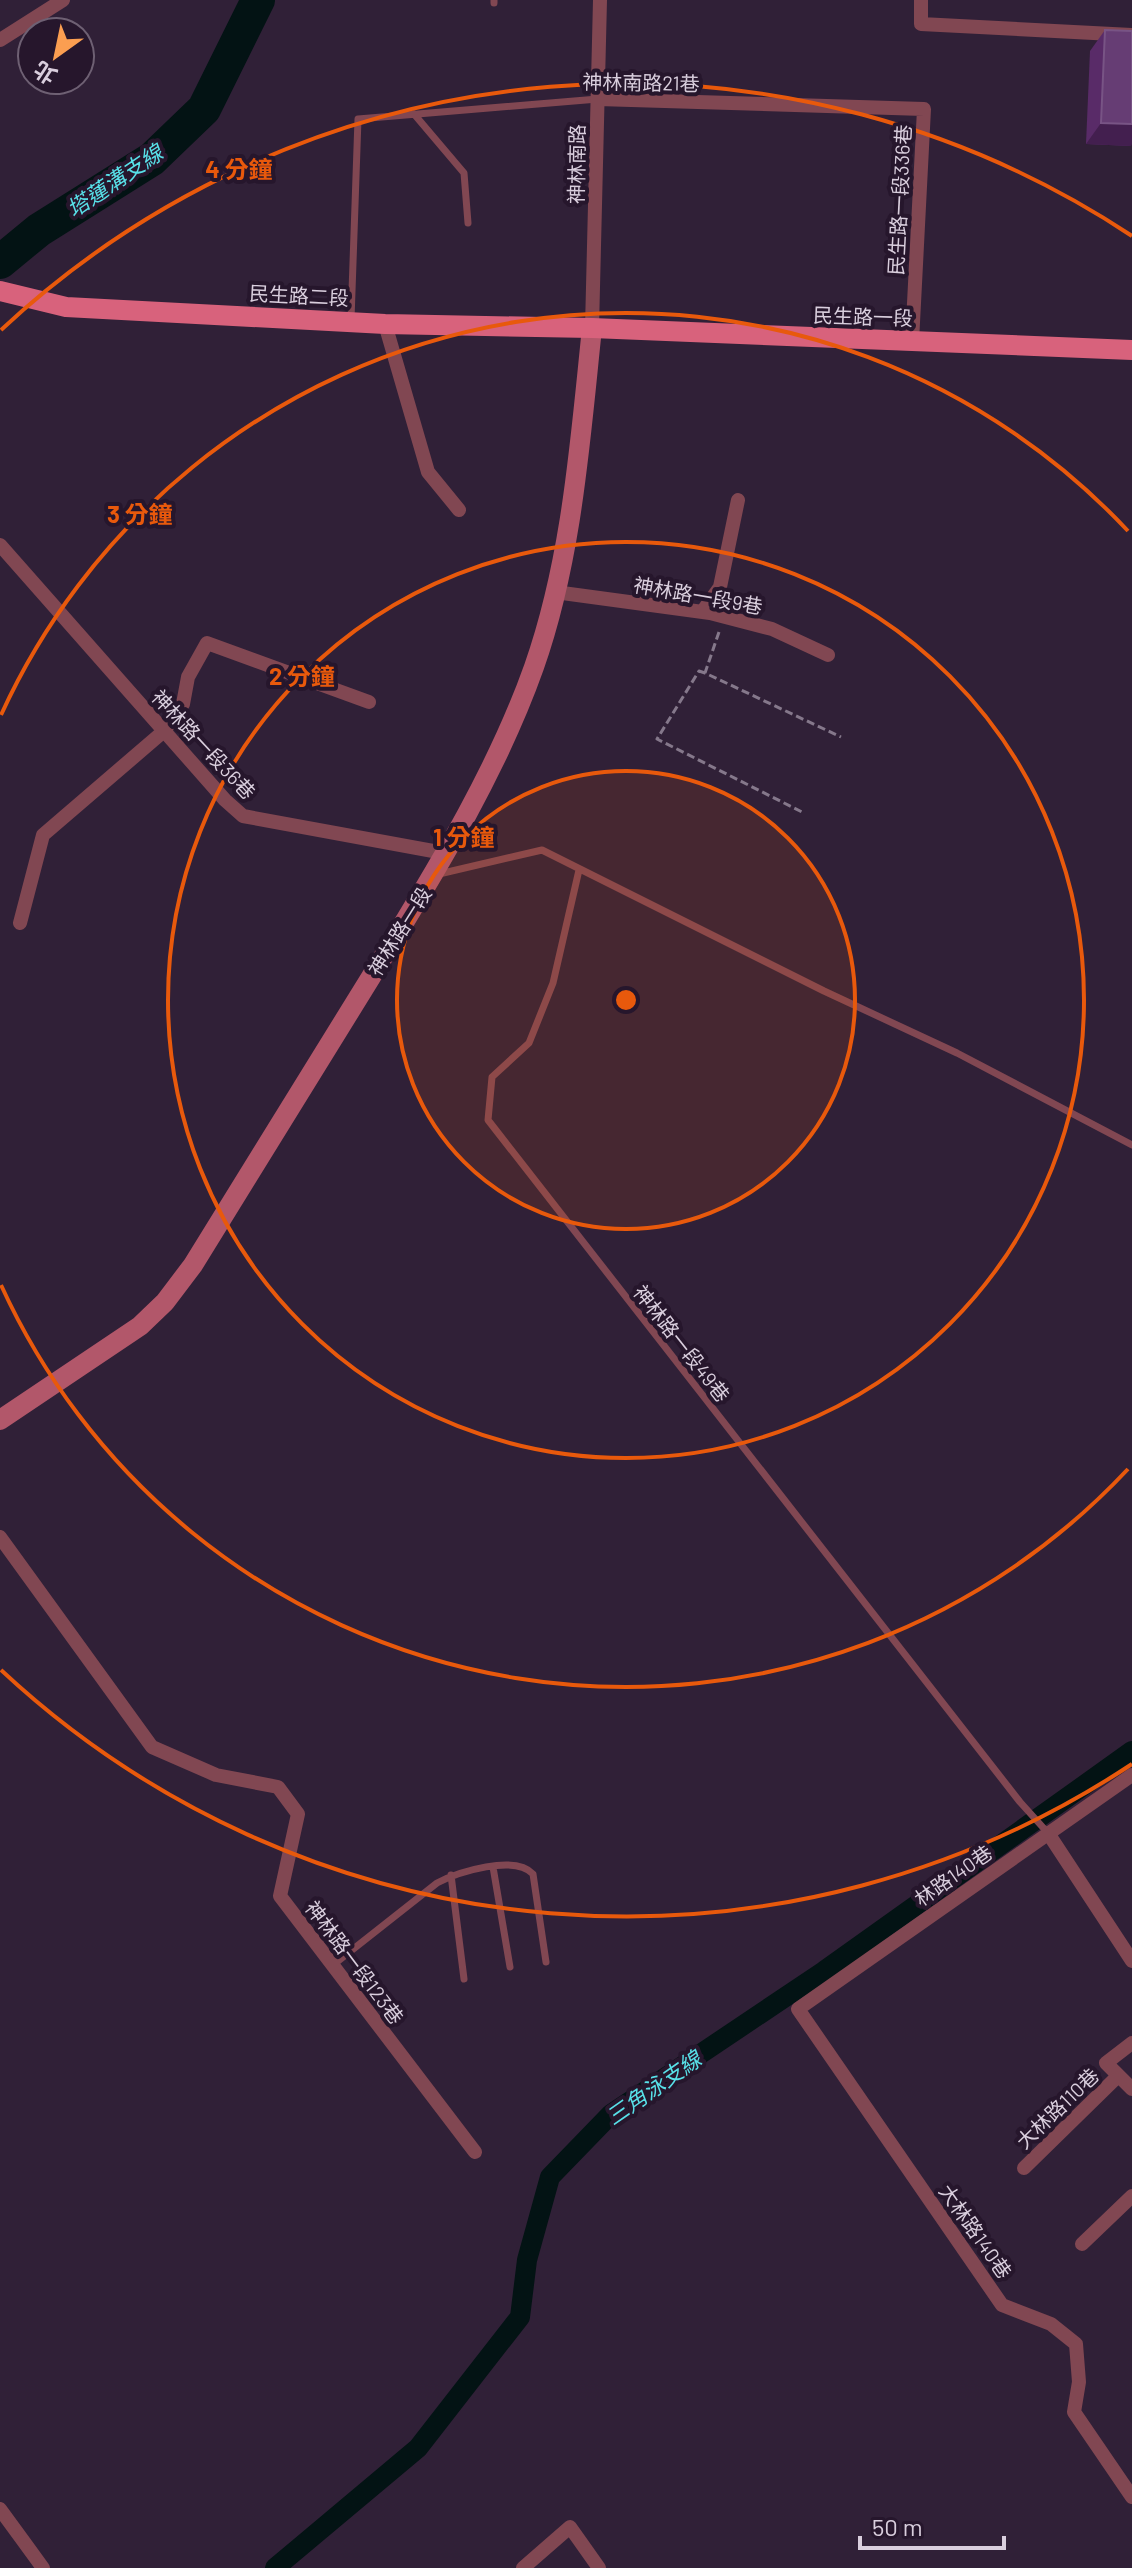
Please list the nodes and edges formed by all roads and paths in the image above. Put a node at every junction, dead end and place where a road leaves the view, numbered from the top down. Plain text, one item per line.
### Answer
1 (63, 0) edge
2 (600, 0) edge
3 (921, 0) edge
4 (1132, 35) edge
5 (0, 40) edge
6 (598, 99) junction
7 (924, 109) joint
8 (414, 114) junction
9 (468, 223) dead end
10 (3, 292) edge
11 (351, 322) junction
12 (385, 324) junction
13 (592, 328) junction
14 (912, 342) junction
15 (1132, 350) edge
16 (738, 500) dead end
17 (459, 510) dead end
18 (0, 545) edge
19 (555, 592) junction
20 (702, 612) junction
21 (725, 617) junction
22 (828, 655) dead end
23 (705, 673) junction
24 (369, 702) dead end
25 (164, 731) junction
26 (841, 737) dead end
27 (802, 812) dead end
28 (444, 853) junction
29 (579, 870) junction
30 (433, 875) junction
31 (20, 923) dead end
32 (1132, 1145) edge
33 (0, 1420) edge
34 (0, 1537) edge
35 (1132, 1775) edge
36 (1045, 1829) junction
37 (493, 1867) junction
38 (451, 1875) junction
39 (1132, 1961) edge
40 (546, 1962) dead end
41 (333, 1965) junction
42 (510, 1967) dead end
43 (464, 1979) dead end
44 (798, 2009) joint
45 (1132, 2043) edge
46 (1118, 2076) junction
47 (1132, 2089) edge
48 (475, 2152) dead end
49 (1024, 2168) dead end
50 (1132, 2196) edge
51 (1082, 2244) dead end
52 (1132, 2497) edge
53 (0, 2509) edge
54 (43, 2568) edge
55 (523, 2568) edge
56 (599, 2568) edge

1 - 5 street
2 - 6 street, 神林南路
3 - 4 street
6 - 7 street, 神林南路21巷
6 - 8 lane, 神林南路21巷
6 - 13 street, 神林南路
7 - 14 street, 民生路一段336巷
8 - 9 lane
8 - 11 lane, 神林南路21巷
10 - 11 main road, 民生路二段
11 - 12 main road, 民生路二段
12 - 13 main road, 民生路二段
12 - 17 street
13 - 14 main road, 民生路一段
13 - 19 street, 神林路一段
14 - 15 main road, 民生路一段
16 - 20 street
18 - 25 street, 神林路一段36巷
19 - 20 street, 神林路一段9巷
19 - 28 street, 神林路一段
20 - 21 street, 神林路一段9巷
21 - 22 street, 神林路一段9巷
21 - 23 path
23 - 26 path
23 - 27 path
24 - 25 street
25 - 28 street, 神林路一段36巷
25 - 31 street
28 - 30 street, 神林路一段
29 - 30 lane
29 - 32 lane
29 - 36 lane, 神林路一段49巷
30 - 33 street, 神林路一段
34 - 41 street, 神林路一段123巷
35 - 36 street, 林路140巷
36 - 39 street
36 - 44 street, 林路140巷
37 - 38 lane
37 - 40 lane
37 - 42 lane
38 - 41 lane
38 - 43 lane
41 - 48 street, 神林路一段123巷
44 - 52 street, 大林路140巷
45 - 46 street, 大林路110巷
46 - 47 street, 大林路110巷
46 - 49 street, 大林路110巷
50 - 51 street
53 - 54 street
55 - 56 street

